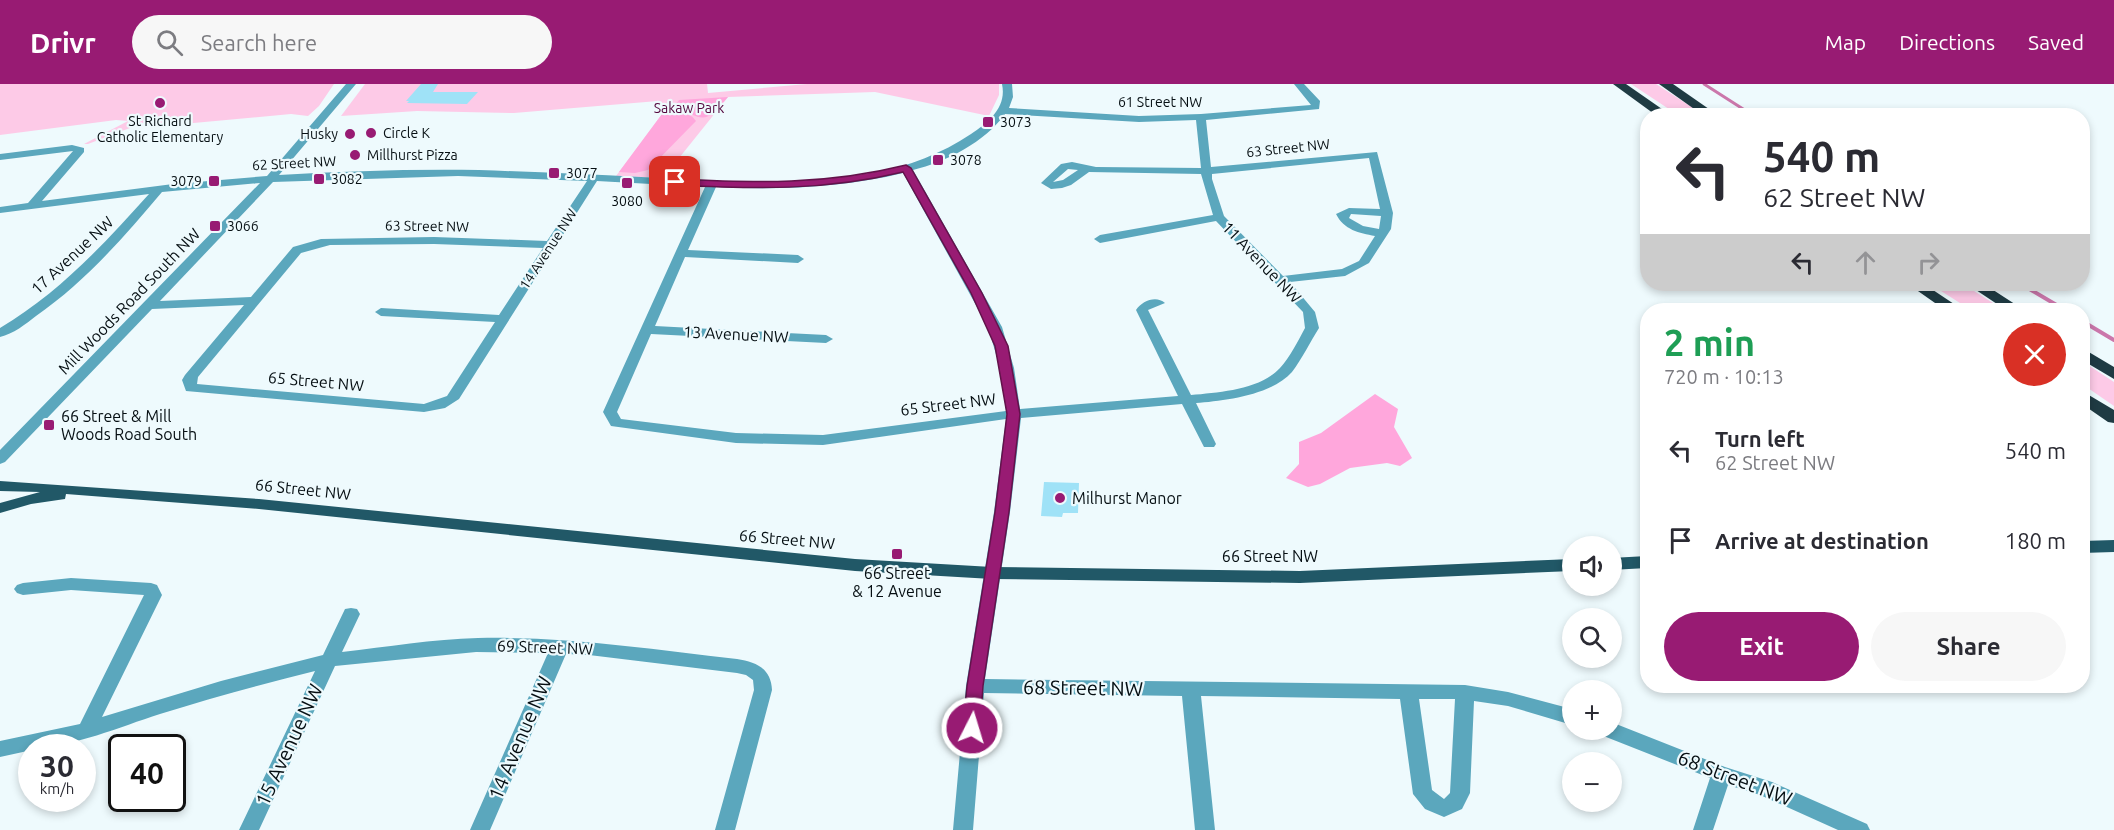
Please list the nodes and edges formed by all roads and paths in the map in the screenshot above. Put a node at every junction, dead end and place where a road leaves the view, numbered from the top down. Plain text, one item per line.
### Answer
1 (351, 84) edge
2 (1007, 84) edge
3 (1299, 84) edge
4 (1619, 84) edge
5 (1665, 84) edge
6 (1654, 108) edge
7 (1701, 108) edge
8 (1003, 111) junction
9 (1201, 117) junction
10 (0, 158) edge
11 (906, 168) junction
12 (1087, 168) dead end
13 (1206, 171) junction
14 (593, 179) junction
15 (269, 180) junction
16 (712, 184) junction
17 (158, 190) junction
18 (32, 206) junction
19 (0, 210) edge
20 (1387, 213) junction
21 (1219, 217) junction
22 (1382, 234) junction
23 (1100, 239) dead end
24 (549, 245) junction
25 (681, 253) junction
26 (798, 259) dead end
27 (1278, 280) junction
28 (1926, 291) edge
29 (1985, 291) edge
30 (254, 301) junction
31 (1159, 303) dead end
32 (1944, 303) edge
33 (2005, 303) edge
34 (148, 305) junction
35 (381, 312) dead end
36 (503, 319) junction
37 (647, 330) junction
38 (0, 333) edge
39 (826, 339) dead end
40 (2090, 358) edge
41 (1286, 370) joint
42 (2114, 374) edge
43 (1186, 400) junction
44 (2090, 402) edge
45 (440, 405) joint
46 (1014, 414) junction
47 (2114, 418) edge
48 (1209, 444) dead end
49 (0, 459) edge
50 (0, 486) edge
51 (121, 493) junction
52 (0, 508) edge
53 (2114, 546) edge
54 (2090, 547) edge
55 (1640, 562) edge
56 (1622, 563) edge
57 (1562, 565) edge
58 (992, 573) junction
59 (23, 589) dead end
60 (351, 614) dead end
61 (560, 646) junction
62 (329, 660) junction
63 (975, 686) junction
64 (1191, 690) junction
65 (1408, 690) junction
66 (1465, 692) junction
67 (1562, 714) edge
68 (86, 730) junction
69 (1622, 735) edge
70 (0, 749) edge
71 (1721, 774) junction
72 (249, 830) edge
73 (480, 830) edge
74 (726, 830) edge
75 (963, 830) edge
76 (1204, 830) edge
77 (1703, 830) edge
78 (1860, 830) edge

1 - 15 street, Mill Woods Road South NW
2 - 8 street
3 - 9 street, 61 Street NW
4 - 6 highway
5 - 7 highway
8 - 9 street, 61 Street NW
8 - 11 street, 62 Street NW
9 - 13 street, 11 Avenue NW
10 - 18 street
11 - 16 street, 62 Street NW
11 - 46 street
12 - 13 street
13 - 20 street, 63 Street NW
13 - 21 street, 11 Avenue NW
14 - 15 street, 62 Street NW
14 - 16 street, 62 Street NW
14 - 24 street, 14 Avenue NW
15 - 17 street, 62 Street NW
15 - 34 street, Mill Woods Road South NW
16 - 25 street
17 - 18 street, 62 Street NW
17 - 38 street, 17 Avenue NW
18 - 19 street, 62 Street NW
20 - 22 street
20 - 22 street
21 - 23 street, 11 Avenue NW
21 - 27 street, 11 Avenue NW
22 - 27 street
24 - 30 street, 63 Street NW
24 - 36 street, 14 Avenue NW
25 - 26 street
25 - 37 street
27 - 41 street, 11 Avenue NW
28 - 32 highway
29 - 33 highway
30 - 34 street
30 - 45 street, 65 Street NW
31 - 43 street
34 - 49 street, Mill Woods Road South NW
35 - 36 street
36 - 45 street, 14 Avenue NW
37 - 39 street, 13 Avenue NW
37 - 46 street, 65 Street NW
40 - 42 highway
41 - 43 street, 65 Street NW
43 - 46 street, 65 Street NW
43 - 48 street
44 - 47 highway
46 - 58 street
50 - 51 main road, 66 Street NW
51 - 52 main road
51 - 58 main road, 66 Street NW
53 - 54 main road
55 - 56 main road
57 - 58 main road, 66 Street NW
58 - 63 street
59 - 68 street
60 - 62 street
61 - 62 street, 69 Street NW
61 - 73 street, 14 Avenue NW
61 - 74 street, 69 Street NW
62 - 68 street, 69 Street NW
62 - 72 street, 15 Avenue NW
63 - 64 street, 68 Street NW
63 - 75 street
64 - 65 street, 68 Street NW
64 - 76 street
65 - 66 street, 68 Street NW
65 - 66 street
66 - 67 street, 68 Street NW
68 - 70 street, 69 Street NW
69 - 71 street, 68 Street NW
71 - 77 street
71 - 78 street, 68 Street NW

